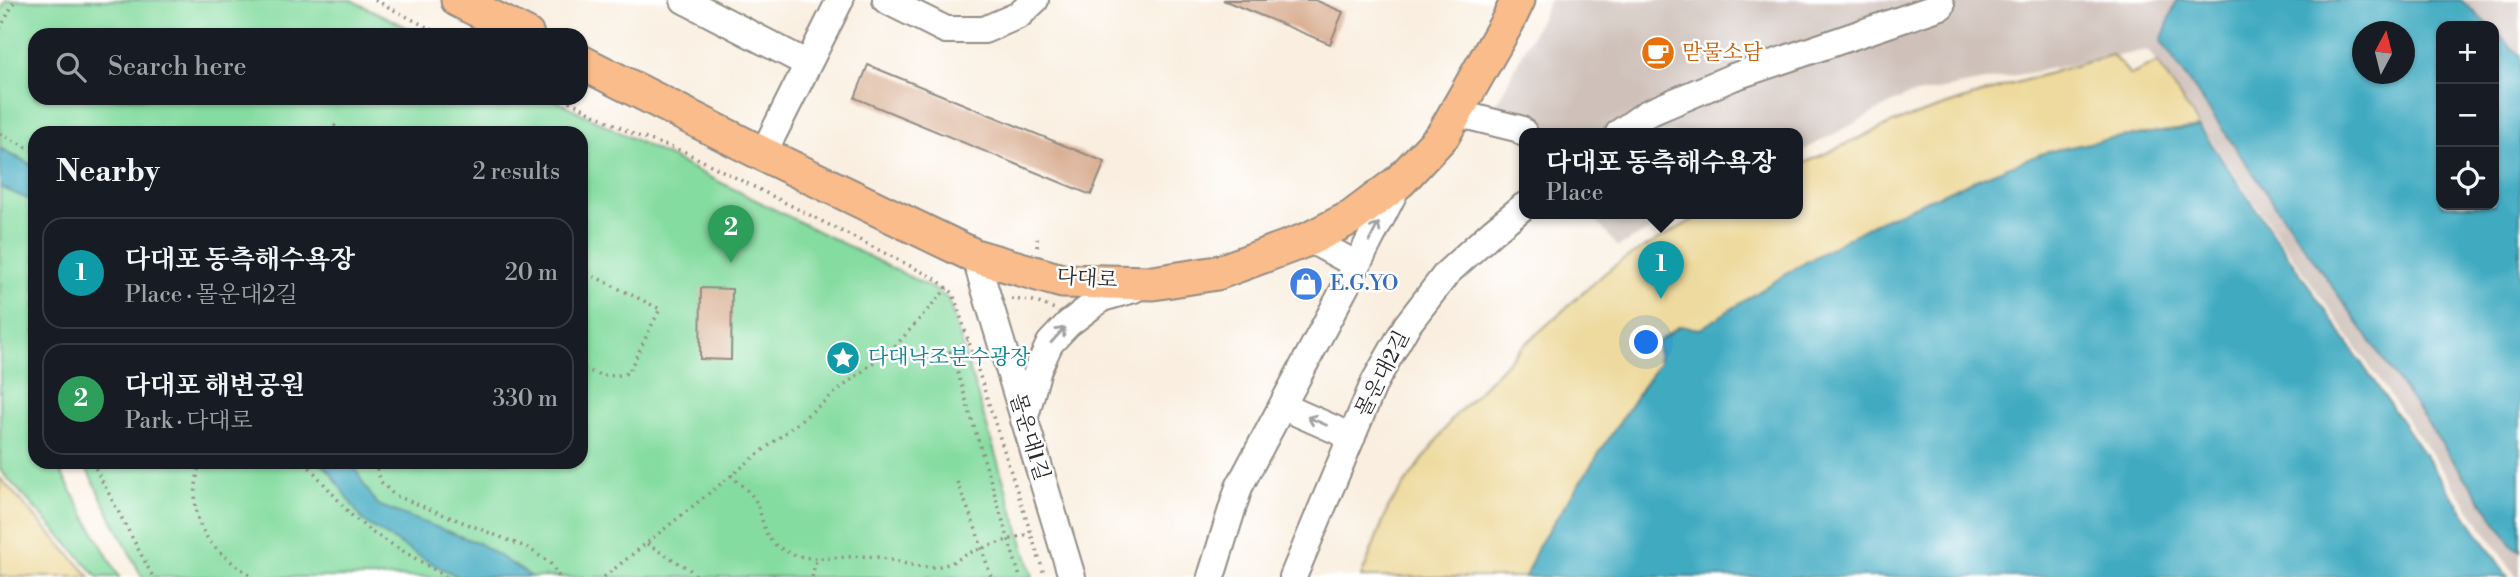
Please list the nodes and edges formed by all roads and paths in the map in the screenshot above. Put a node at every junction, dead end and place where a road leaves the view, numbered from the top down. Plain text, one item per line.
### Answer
1 (15, 0) edge
2 (375, 0) edge
3 (458, 0) edge
4 (684, 0) edge
5 (840, 0) edge
6 (886, 0) edge
7 (1035, 0) edge
8 (1518, 0) edge
9 (1941, 6) dead end
10 (429, 28) edge
11 (513, 28) edge
12 (0, 29) edge
13 (808, 64) junction
14 (588, 66) edge
15 (577, 105) edge
16 (1455, 113) junction
17 (1626, 128) edge
18 (1519, 129) edge
19 (0, 134) edge
20 (28, 148) edge
21 (763, 154) junction
22 (1400, 181) junction
23 (1519, 210) edge
24 (1309, 239) junction
25 (975, 256) junction
26 (1357, 265) junction
27 (588, 273) edge
28 (1153, 283) junction
29 (947, 288) junction
30 (1006, 299) dead end
31 (1058, 310) dead end
32 (968, 340) junction
33 (949, 353) junction
34 (932, 364) dead end
35 (588, 370) edge
36 (1282, 406) junction
37 (1024, 420) junction
38 (1352, 437) junction
39 (96, 469) edge
40 (198, 469) edge
41 (311, 469) edge
42 (377, 469) edge
43 (731, 475) junction
44 (957, 482) dead end
45 (1031, 533) junction
46 (646, 544) junction
47 (982, 549) junction
48 (816, 560) junction
49 (153, 577) edge
50 (252, 577) edge
51 (446, 577) edge
52 (559, 577) edge
53 (604, 577) edge
54 (698, 577) edge
55 (812, 577) edge
56 (991, 577) edge
57 (1020, 577) edge
58 (1045, 577) edge
59 (1072, 577) edge
60 (1211, 577) edge
61 (1293, 577) edge

1 - 12 path
2 - 10 path
3 - 11 main road
4 - 13 street
5 - 13 street
6 - 7 street
8 - 16 main road, 다대로
9 - 17 street
13 - 21 street
14 - 21 main road, 다대로
15 - 29 path
16 - 18 street
16 - 22 main road, 다대로
19 - 20 path
21 - 25 main road, 다대로
22 - 24 main road, 다대로
26 -> 22 street
23 - 38 street, 몰운대2길
24 - 26 street
24 - 28 main road, 다대로
25 - 28 main road, 다대로
25 - 37 street, 몰운대1길
26 - 36 street
27 - 35 path
37 -> 28 street
29 - 32 path
29 - 43 path
30 - 31 path
32 - 33 path
32 - 45 path
33 - 34 path
33 - 57 path
38 -> 36 street
36 - 60 street
37 - 59 street, 몰운대1길
38 - 61 street, 몰운대2길
39 - 49 path
40 - 50 path
41 - 51 path
42 - 52 path
43 - 46 path
43 - 48 path
44 - 47 path
45 - 47 path
45 - 58 path
46 - 53 path
46 - 54 path
47 - 48 path
47 - 56 path
48 - 55 path

